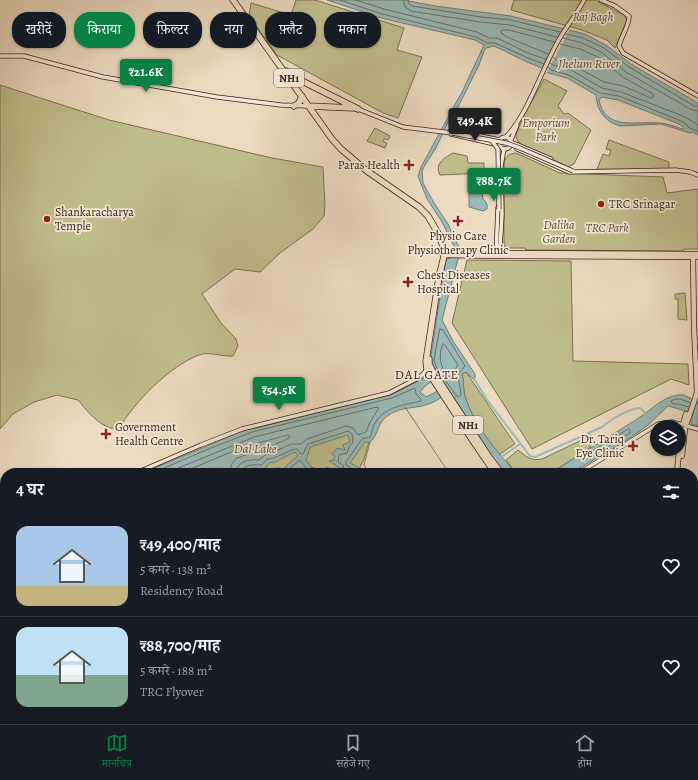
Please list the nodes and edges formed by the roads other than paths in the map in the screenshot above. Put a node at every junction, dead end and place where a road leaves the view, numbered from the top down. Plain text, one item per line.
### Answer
1 (234, 0) edge
2 (582, 0) edge
3 (601, 0) edge
4 (0, 56) edge
5 (285, 71) junction
6 (302, 96) junction
7 (698, 96) edge
8 (294, 106) junction
9 (308, 106) junction
10 (318, 106) junction
11 (358, 109) junction
12 (315, 116) junction
13 (518, 120) junction
14 (448, 132) junction
15 (506, 137) junction
16 (491, 140) junction
17 (500, 140) junction
18 (511, 143) junction
19 (501, 147) junction
20 (574, 172) junction
21 (698, 175) edge
22 (500, 212) junction
23 (500, 246) junction
24 (509, 253) junction
25 (447, 254) junction
26 (499, 255) junction
27 (694, 256) edge
28 (430, 371) junction
29 (458, 414) junction
30 (686, 420) edge
31 (686, 427) edge
32 (650, 429) edge
33 (698, 429) edge
34 (680, 456) edge
35 (148, 468) edge
36 (491, 468) edge
37 (497, 468) edge
38 (587, 468) edge
39 (679, 468) edge

1 - 5 highway, NH1
1 - 5 highway, NH1
2 - 13 main road
3 - 7 main road
4 - 8 main road
5 - 6 highway, NH1
5 - 11 highway
6 - 8 highway
6 - 9 highway, NH1
8 - 9 main road
9 - 10 highway
9 - 12 highway, NH1
10 - 11 highway
10 - 12 highway
11 - 14 main road
12 - 25 highway, NH1
13 - 15 main road
13 - 18 main road
14 - 16 main road, bridge
14 - 17 main road
14 - 19 main road
15 - 17 main road
15 - 18 main road
16 - 20 main road, bridge
16 - 22 main road, bridge
17 - 19 main road
18 - 19 main road
18 - 20 main road
19 - 22 main road
20 - 21 main road
22 - 23 main road
22 - 26 main road
23 - 24 main road
23 - 26 main road
24 - 26 main road
24 - 27 main road
25 - 26 main road
25 - 28 highway
26 - 27 main road
27 - 30 main road
28 - 29 highway, NH1
28 - 35 main road
29 - 36 highway, NH1
29 - 37 highway, NH1
31 - 33 main road
32 - 38 main road
34 - 39 main road

